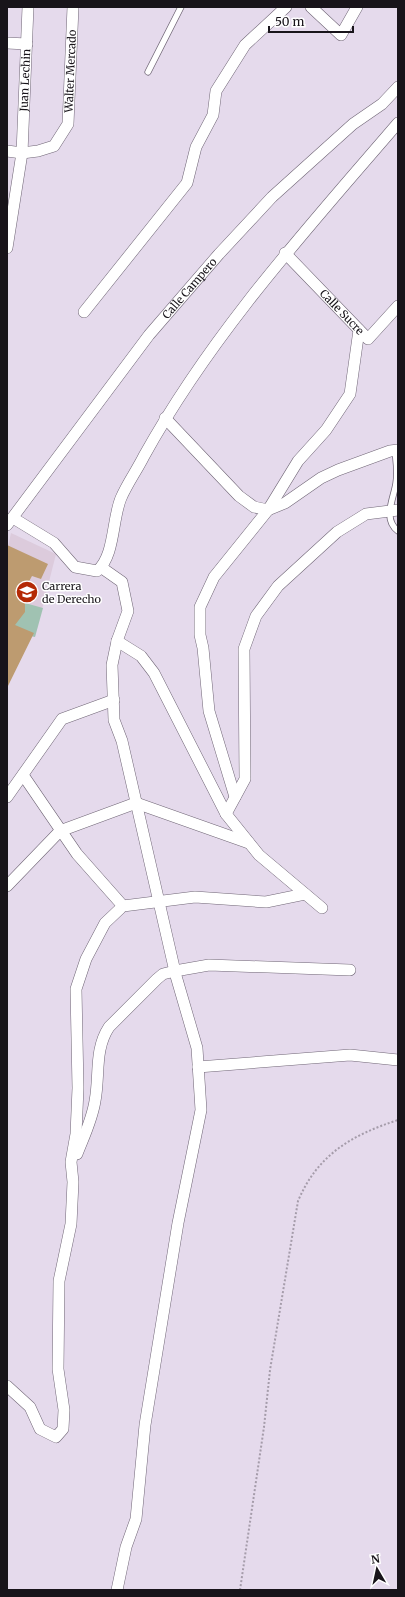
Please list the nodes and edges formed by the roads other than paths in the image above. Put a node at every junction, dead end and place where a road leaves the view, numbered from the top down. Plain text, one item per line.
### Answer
1 (28, 7) edge
2 (73, 7) edge
3 (181, 7) edge
4 (286, 7) edge
5 (311, 7) edge
6 (357, 7) edge
7 (7, 43) edge
8 (27, 44) junction
9 (148, 72) dead end
10 (398, 87) edge
11 (398, 123) edge
12 (7, 151) edge
13 (22, 153) junction
14 (7, 248) edge
15 (285, 253) junction
16 (398, 306) edge
17 (84, 312) dead end
18 (359, 330) junction
19 (165, 418) junction
20 (396, 450) edge
21 (268, 510) junction
22 (393, 510) edge
23 (10, 522) edge
24 (398, 531) edge
25 (102, 568) junction
26 (117, 641) junction
27 (114, 700) junction
28 (22, 775) junction
29 (7, 797) edge
30 (235, 797) junction
31 (136, 803) junction
32 (226, 814) junction
33 (60, 831) junction
34 (250, 844) junction
35 (7, 886) edge
36 (305, 894) junction
37 (158, 900) junction
38 (123, 906) junction
39 (322, 908) dead end
40 (350, 970) dead end
41 (175, 971) junction
42 (398, 1060) edge
43 (198, 1067) junction
44 (72, 1167) junction
45 (7, 1386) edge
46 (117, 1590) edge

1 - 8 street, Juan Lechin
2 - 13 street, Walter Mercado
3 - 9 lane
4 - 17 street
5 - 6 street
7 - 8 street
8 - 13 street, Juan Lechin
10 - 23 street, Calle Campero
11 - 15 street
12 - 13 street, Walter Mercado
13 - 14 street, Juan Lechin
15 - 18 street, Calle Sucre
15 - 19 street
16 - 18 street, Calle Sucre
18 - 21 street
19 - 21 street
19 - 25 street
20 - 21 street
20 - 22 lane
21 - 30 street
22 - 24 lane
22 - 30 street
23 - 25 street
25 - 26 street
26 - 27 street
26 - 32 street
27 - 28 street
27 - 31 street
28 - 29 street
28 - 33 street
30 - 32 street
31 - 33 street
31 - 34 street
31 - 37 street
32 - 34 street
33 - 35 street
33 - 38 street
34 - 36 street
36 - 37 street
36 - 39 street
37 - 38 street
37 - 41 street
38 - 44 street
40 - 41 street
41 - 43 street
41 - 44 street
42 - 43 street
43 - 46 street
44 - 45 street

